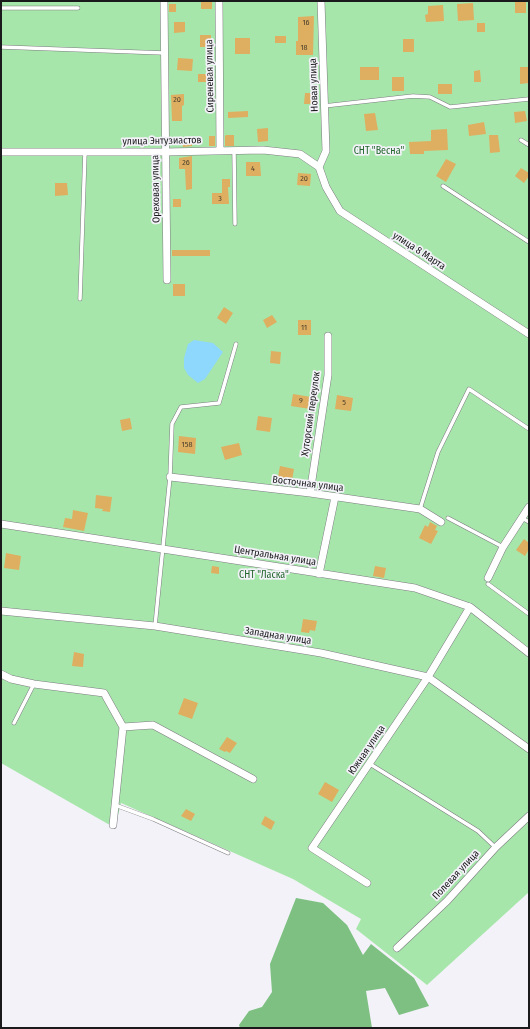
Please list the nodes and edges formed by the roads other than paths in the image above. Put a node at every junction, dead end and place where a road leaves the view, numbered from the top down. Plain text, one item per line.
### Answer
1 (164, 1) edge
2 (219, 1) edge
3 (321, 1) edge
4 (1, 8) edge
5 (78, 8) dead end
6 (1, 47) edge
7 (164, 53) junction
8 (529, 99) edge
9 (324, 106) junction
10 (521, 140) dead end
11 (529, 145) edge
12 (234, 150) junction
13 (220, 151) junction
14 (1, 152) edge
15 (85, 152) junction
16 (166, 152) junction
17 (319, 166) junction
18 (443, 186) dead end
19 (235, 224) dead end
20 (529, 242) edge
21 (167, 280) dead end
22 (80, 299) dead end
23 (529, 334) edge
24 (328, 336) dead end
25 (236, 344) dead end
26 (529, 429) edge
27 (170, 477) junction
28 (310, 493) junction
29 (334, 497) junction
30 (529, 507) edge
31 (420, 510) junction
32 (448, 518) dead end
33 (522, 518) junction
34 (441, 522) dead end
35 (529, 522) edge
36 (1, 524) edge
37 (503, 547) junction
38 (163, 548) junction
39 (319, 574) junction
40 (488, 581) joint
41 (470, 607) junction
42 (1, 611) edge
43 (529, 614) edge
44 (155, 626) junction
45 (529, 652) edge
46 (1, 674) edge
47 (428, 677) junction
48 (34, 684) junction
49 (14, 723) dead end
50 (123, 727) junction
51 (529, 749) edge
52 (370, 764) junction
53 (253, 779) dead end
54 (115, 805) junction
55 (529, 816) edge
56 (113, 825) dead end
57 (496, 847) junction
58 (228, 853) dead end
59 (367, 883) dead end
60 (397, 948) dead end

1 - 7 street, Ореховая улица
2 - 13 street, Сиреневая улица
3 - 9 street, Новая улица
4 - 5 lane
6 - 7 lane
7 - 16 street, Ореховая улица
8 - 9 lane
9 - 17 street, Новая улица
10 - 11 lane
12 - 13 street, улица Энтузиастов
12 - 17 street, улица Энтузиастов
12 - 19 lane
13 - 16 street, улица Энтузиастов
14 - 15 street, улица Энтузиастов
15 - 16 street, улица Энтузиастов
15 - 22 lane
16 - 21 street, Ореховая улица
17 - 23 street, улица 8 Марта
18 - 20 lane
24 - 28 street, Хуторский переулок
25 - 27 lane
26 - 31 lane
27 - 28 street, Восточная улица
27 - 38 lane
28 - 29 street, Восточная улица
29 - 31 street, Восточная улица
29 - 39 street
30 - 33 street
31 - 34 street, Восточная улица
32 - 37 lane
33 - 35 lane
33 - 37 street
36 - 38 street, Центральная улица
37 - 40 street
38 - 39 street, Центральная улица
38 - 44 lane
39 - 41 street, Центральная улица
40 - 43 lane
41 - 45 street, Центральная улица
41 - 47 street, Южная улица
42 - 44 street, Западная улица
44 - 47 street, Западная улица
46 - 48 street
47 - 51 street, Западная улица
47 - 52 street, Южная улица
48 - 49 lane
48 - 50 street
50 - 53 street
50 - 54 street
52 - 57 lane
52 - 59 street, Южная улица
54 - 56 street
54 - 58 lane
55 - 57 street, Полевая улица
57 - 60 street, Полевая улица

